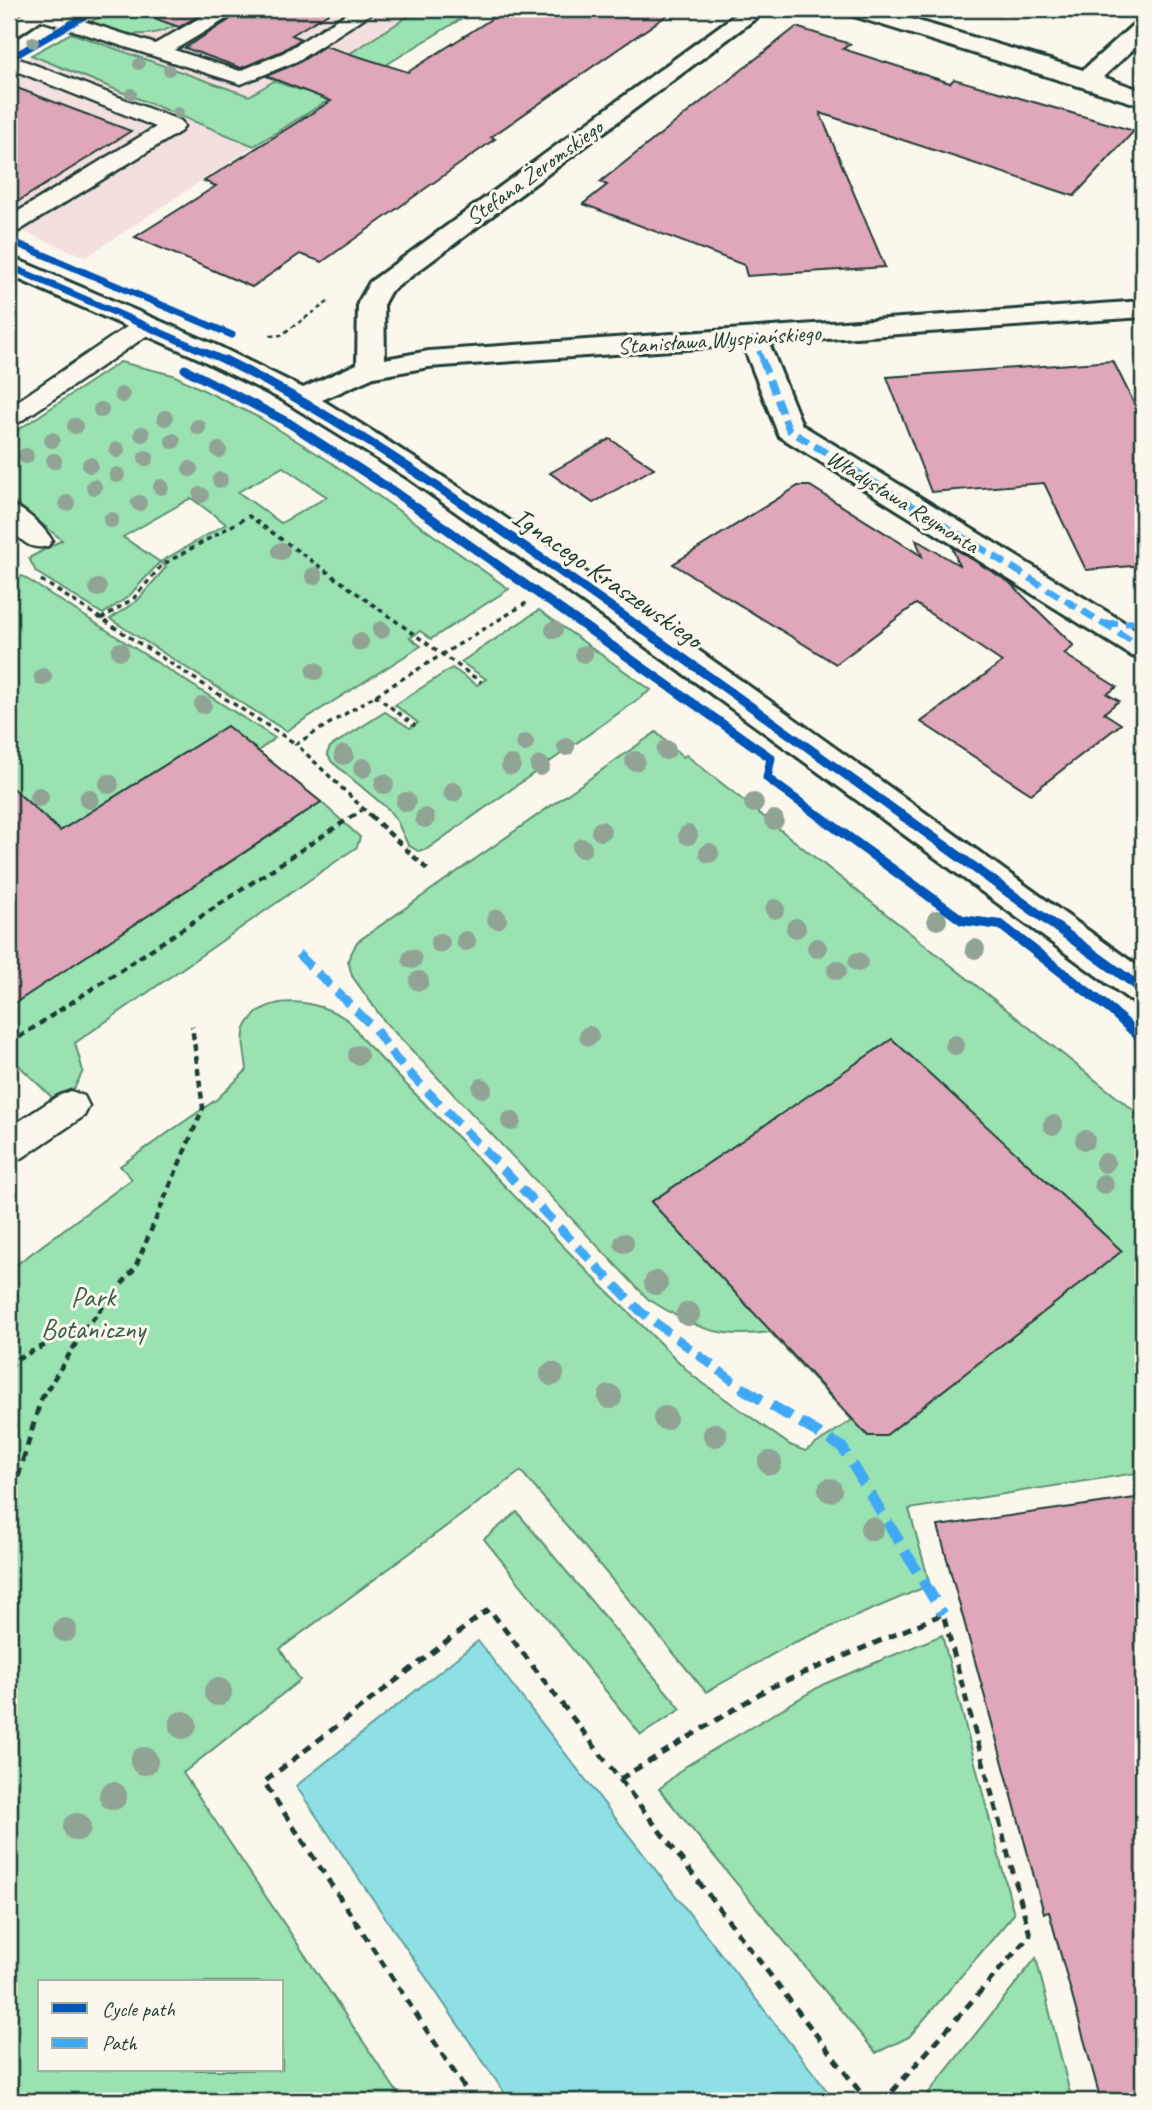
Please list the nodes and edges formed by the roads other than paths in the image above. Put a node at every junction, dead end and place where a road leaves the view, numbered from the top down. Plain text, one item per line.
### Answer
1 (229, 9) edge
2 (368, 9) edge
3 (757, 9) edge
4 (855, 9) edge
5 (42, 11) edge
6 (1143, 28) edge
7 (9, 31) edge
8 (157, 51) junction
9 (9, 61) edge
10 (1087, 79) junction
11 (1143, 99) edge
12 (9, 227) edge
13 (9, 266) edge
14 (1143, 309) edge
15 (146, 325) junction
16 (753, 336) junction
17 (371, 369) junction
18 (302, 399) junction
19 (9, 418) edge
20 (9, 513) edge
21 (38, 540) dead end
22 (1143, 622) edge
23 (1104, 624) junction
24 (1143, 648) edge
25 (1143, 990) edge
26 (71, 1106) dead end
27 (12, 1138) edge

1 - 8 lane
2 - 8 lane
3 - 17 street, Stefana Żeromskiego
4 - 10 street
5 - 7 street
5 - 8 lane
6 - 10 street
9 - 12 lane
10 - 11 street
13 - 15 street, Ignacego Kraszewskiego
14 - 16 street, Stanisława Wyspiańskiego
15 - 18 street, Ignacego Kraszewskiego
15 - 19 lane
16 - 17 street, Stanisława Wyspiańskiego
16 - 23 street, Władysława Reymonta
17 - 18 street, Stanisława Wyspiańskiego
18 - 25 street, Ignacego Kraszewskiego
20 - 21 lane
22 - 23 street
23 - 24 street, Władysława Reymonta
26 - 27 lane

